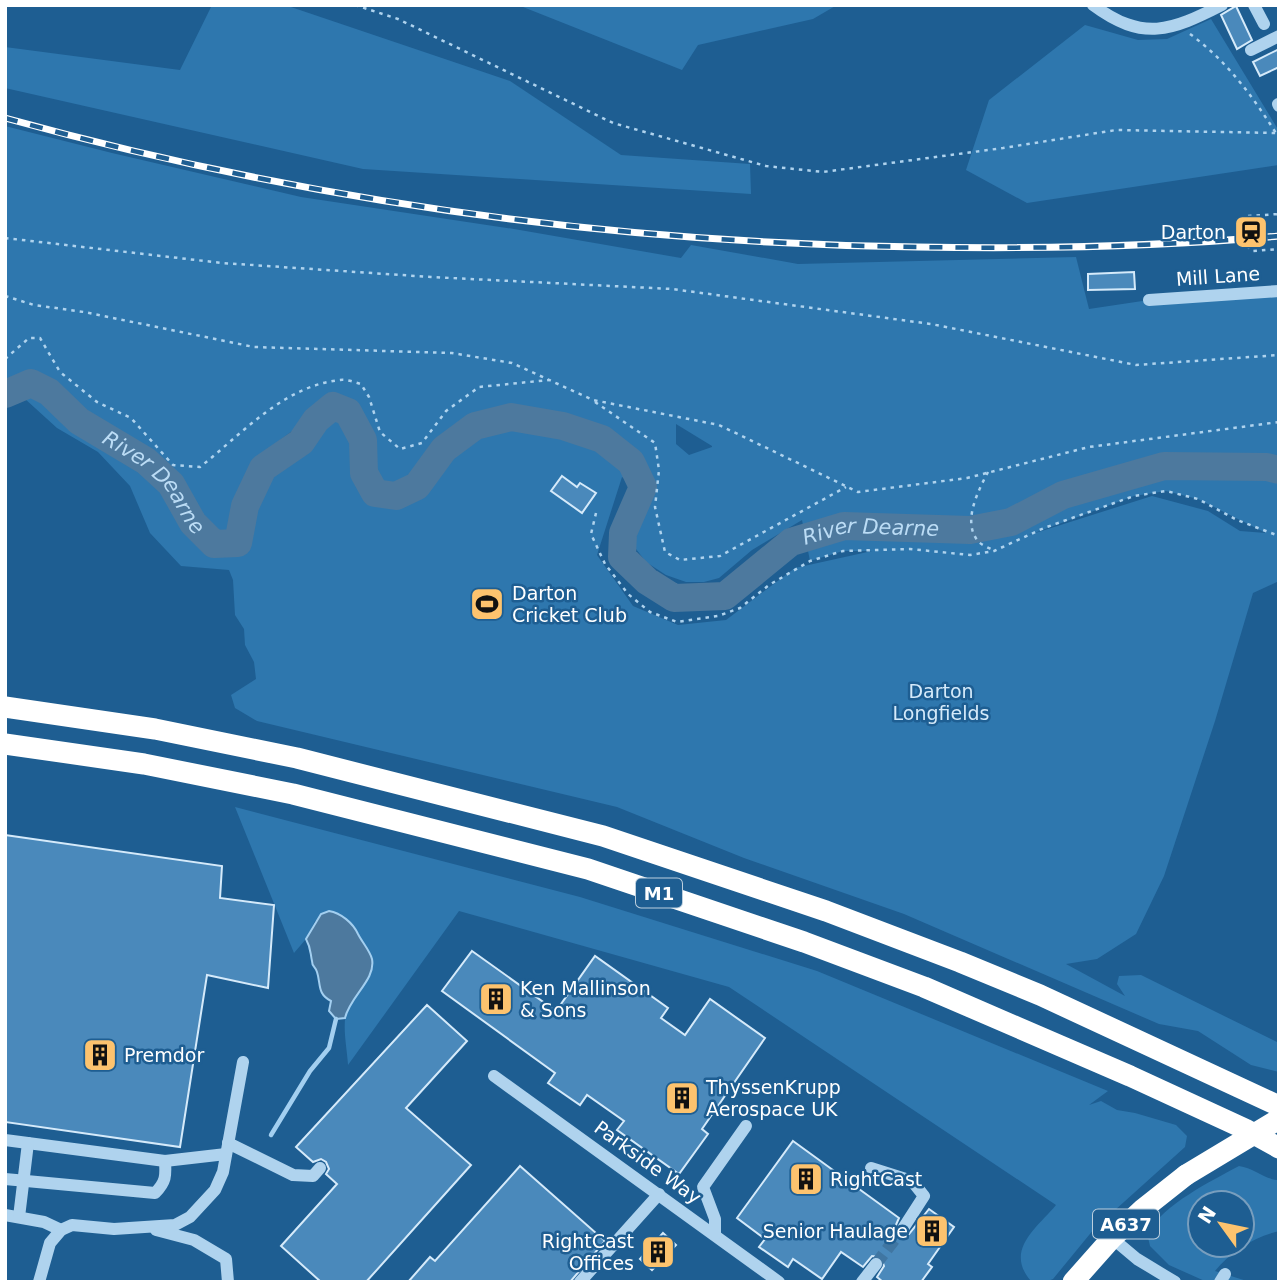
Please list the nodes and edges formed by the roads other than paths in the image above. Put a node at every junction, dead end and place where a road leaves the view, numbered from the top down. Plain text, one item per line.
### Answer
1 (1093, 5) edge
2 (1222, 5) edge
3 (1254, 5) edge
4 (1265, 24) dead end
5 (1279, 36) edge
6 (1251, 51) dead end
7 (1279, 291) edge
8 (1156, 296) dead end
9 (5, 707) edge
10 (5, 744) edge
11 (243, 1062) dead end
12 (494, 1076) dead end
13 (1279, 1107) edge
14 (1279, 1119) edge
15 (746, 1126) dead end
16 (5, 1140) edge
17 (28, 1143) junction
18 (1279, 1148) edge
19 (227, 1149) junction
20 (165, 1161) junction
21 (320, 1168) dead end
22 (871, 1168) dead end
23 (5, 1179) edge
24 (23, 1181) junction
25 (659, 1194) junction
26 (12, 1216) edge
27 (904, 1227) tunnel mouth
28 (149, 1228) junction
29 (61, 1230) junction
30 (715, 1234) junction
31 (1112, 1238) junction
32 (876, 1264) tunnel mouth
33 (39, 1282) edge
34 (228, 1282) edge
35 (580, 1282) edge
36 (779, 1282) edge
37 (862, 1282) edge
38 (1073, 1282) edge
39 (1175, 1282) edge

1 - 2 street
3 - 4 street
5 - 6 street
7 - 8 street, Mill Lane
9 - 13 highway, M1
10 - 18 highway, M1
11 - 19 street
12 - 25 street, Parkside Way
14 - 31 highway, A637, bridge
15 - 30 street
16 - 17 street
17 - 20 street
17 - 24 street
19 - 20 street
19 - 21 street
19 - 28 street
20 - 24 street
22 - 27 street
23 - 24 street
24 - 26 street
25 - 30 street, Parkside Way
25 - 35 street
26 - 29 street
28 - 29 street
28 - 34 street
29 - 33 street
30 - 36 street, Parkside Way
31 - 38 highway, A637
31 - 39 street
32 - 37 street

